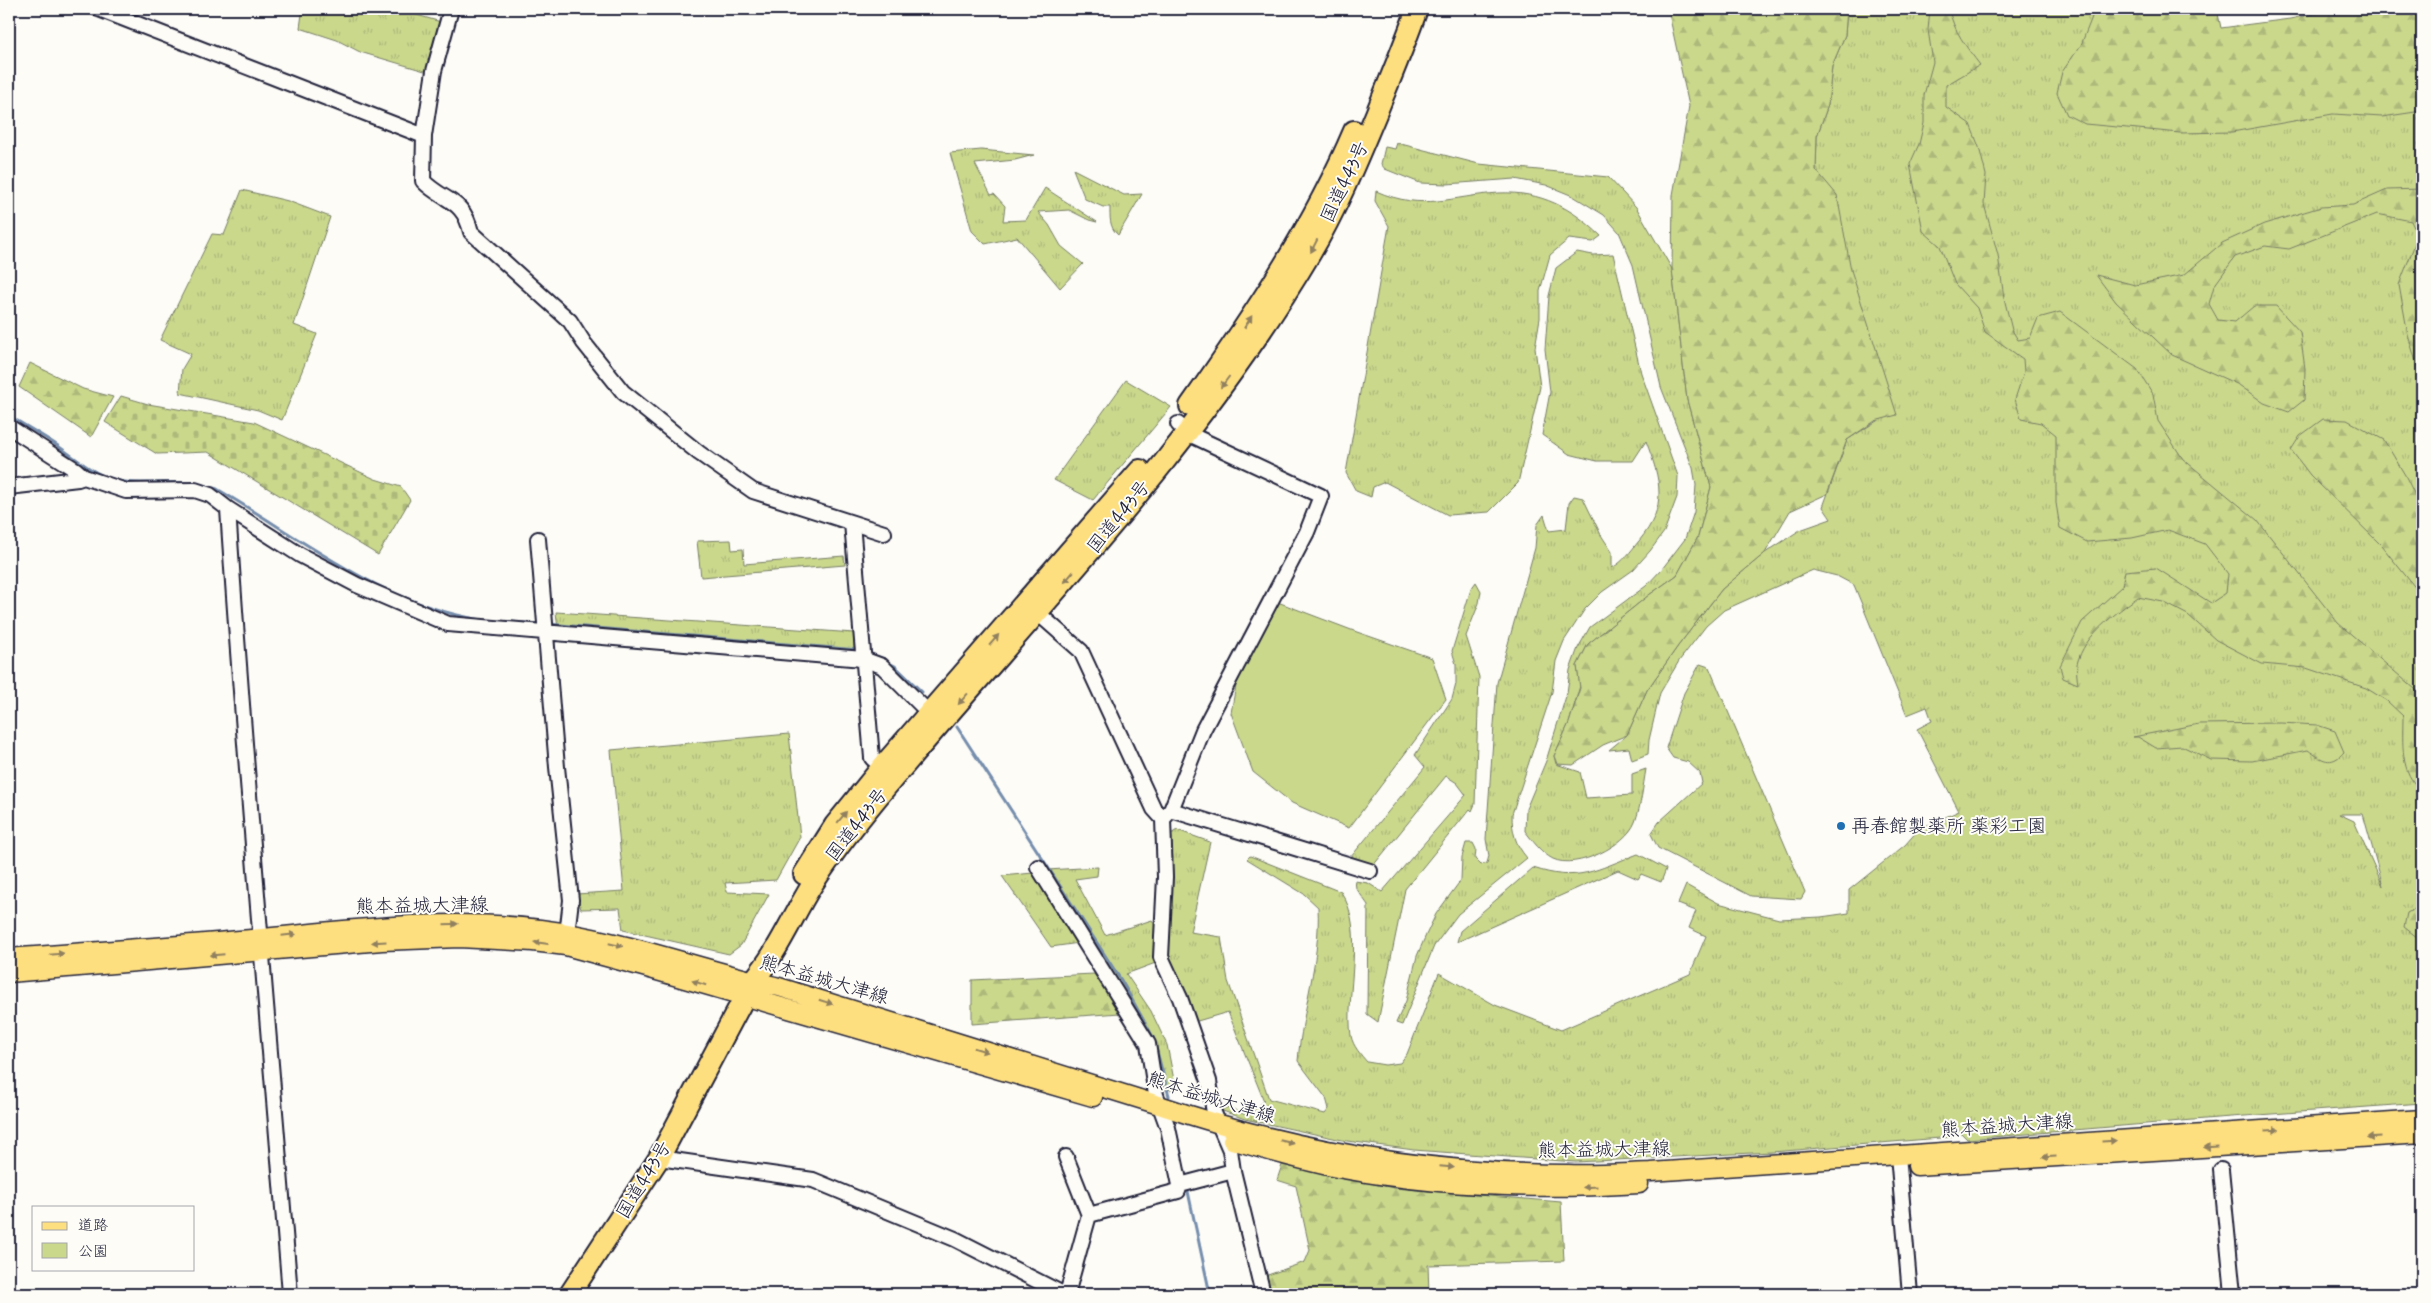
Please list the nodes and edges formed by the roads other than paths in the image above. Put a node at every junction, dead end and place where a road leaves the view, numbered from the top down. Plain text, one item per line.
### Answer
1 (99, 9) edge
2 (451, 9) edge
3 (1404, 9) edge
4 (1417, 9) edge
5 (424, 136) junction
6 (9, 427) edge
7 (1183, 428) junction
8 (84, 477) junction
9 (9, 487) edge
10 (228, 509) junction
11 (852, 523) junction
12 (884, 533) dead end
13 (538, 539) dead end
14 (1032, 608) junction
15 (546, 626) junction
16 (862, 653) junction
17 (929, 714) junction
18 (882, 767) junction
19 (1167, 815) junction
20 (1038, 867) dead end
21 (1370, 871) dead end
22 (567, 940) junction
23 (262, 944) junction
24 (9, 958) edge
25 (9, 973) edge
26 (749, 988) junction
27 (1162, 1111) junction
28 (2422, 1119) edge
29 (1222, 1132) junction
30 (2422, 1134) edge
31 (1066, 1157) dead end
32 (659, 1158) junction
33 (1899, 1161) junction
34 (2221, 1170) dead end
35 (1233, 1171) junction
36 (1185, 1184) junction
37 (1089, 1215) junction
38 (290, 1294) edge
39 (570, 1294) edge
40 (1063, 1294) edge
41 (1067, 1294) edge
42 (1263, 1294) edge
43 (1910, 1294) edge
44 (2233, 1294) edge

1 - 5 street
2 - 5 street
7 -> 3 highway, 国道443号
4 -> 7 highway, 国道443号
5 - 11 street
6 - 8 street
7 - 14 highway, 国道443号
7 - 19 street
8 - 9 street
8 - 10 street
10 - 15 street
10 - 23 street
11 - 12 street
11 - 16 street
13 - 15 street
17 -> 14 highway, 国道443号
14 - 19 street
14 -> 26 highway, 国道443号
15 - 16 street
15 - 22 street
16 - 17 street
16 - 18 street
17 - 18 highway, 国道443号
26 -> 18 highway, 国道443号
19 - 21 street
19 - 29 street
20 - 27 street
22 - 23 main road, 熊本益城大津線
22 - 26 main road, 熊本益城大津線
24 -> 23 main road, 熊本益城大津線
23 -> 25 main road, 熊本益城大津線
23 - 38 street
26 - 27 main road, 熊本益城大津線
26 - 32 highway, 国道443号
27 - 29 main road, 熊本益城大津線
27 - 36 street
33 -> 28 main road, 熊本益城大津線
29 - 33 main road, 熊本益城大津線
29 - 35 street
30 -> 33 main road, 熊本益城大津線
31 - 37 street
32 - 39 highway, 国道443号
32 - 40 street
33 - 43 street
34 - 44 street
35 - 36 street
35 - 42 street
36 - 37 street
37 - 41 street

